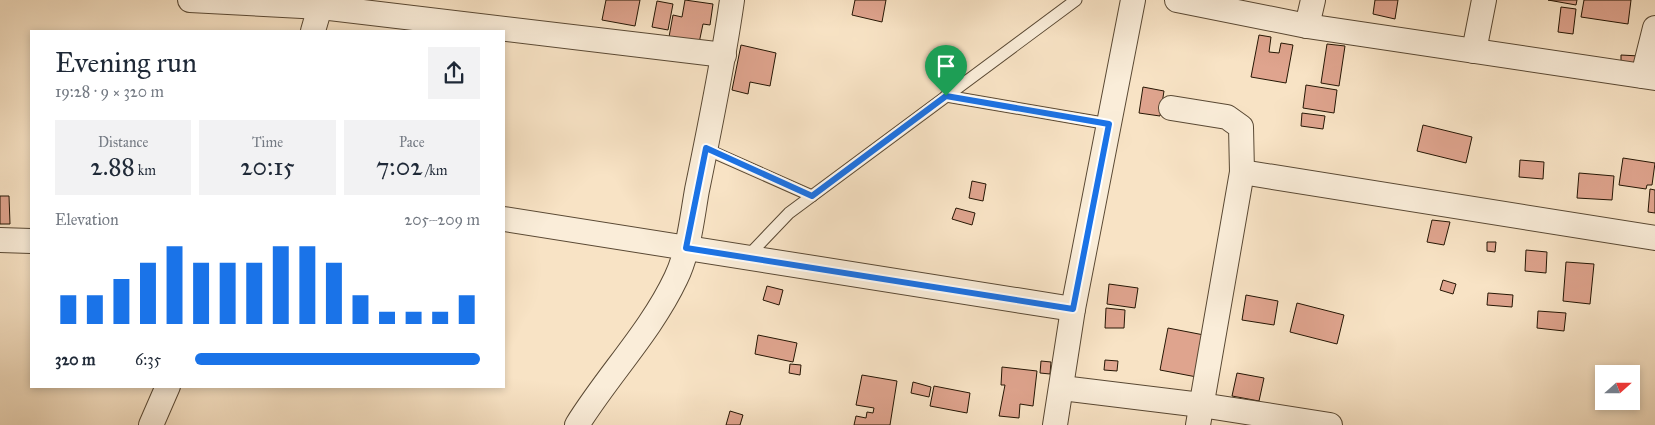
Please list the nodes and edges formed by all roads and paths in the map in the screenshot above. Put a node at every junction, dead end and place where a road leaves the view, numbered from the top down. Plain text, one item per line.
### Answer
1 (190, 0) edge
2 (732, 0) edge
3 (1076, 0) edge
4 (1132, 0) edge
5 (1177, 0) edge
6 (1313, 0) edge
7 (1484, 0) edge
8 (322, 3) edge
9 (1307, 26) junction
10 (1655, 28) edge
11 (313, 30) edge
12 (1474, 51) junction
13 (724, 55) junction
14 (1649, 77) edge
15 (946, 96) junction
16 (1171, 108) dead end
17 (1109, 124) junction
18 (706, 148) junction
19 (1242, 172) junction
20 (812, 196) junction
21 (505, 219) edge
22 (1655, 238) edge
23 (0, 240) edge
24 (30, 240) edge
25 (686, 248) junction
26 (746, 258) junction
27 (1073, 309) junction
28 (167, 388) edge
29 (1062, 388) junction
30 (1199, 415) edge
31 (151, 425) edge
32 (579, 425) edge
33 (1055, 425) edge
34 (1330, 425) edge

1 - 8 street
2 - 13 street
3 - 15 lane
4 - 17 street
5 - 9 street
6 - 9 street
7 - 12 street
8 - 11 street
8 - 13 street
9 - 12 street
10 - 14 street
12 - 14 street
13 - 18 street
15 - 17 lane
15 - 20 lane
16 - 19 street
17 - 27 street
18 - 20 lane
18 - 25 street
19 - 22 street
19 - 30 street
20 - 26 lane
21 - 25 street
23 - 24 street
25 - 26 street
25 - 32 street
26 - 27 street
27 - 29 street
28 - 31 street
29 - 30 street
29 - 33 street
30 - 34 street

